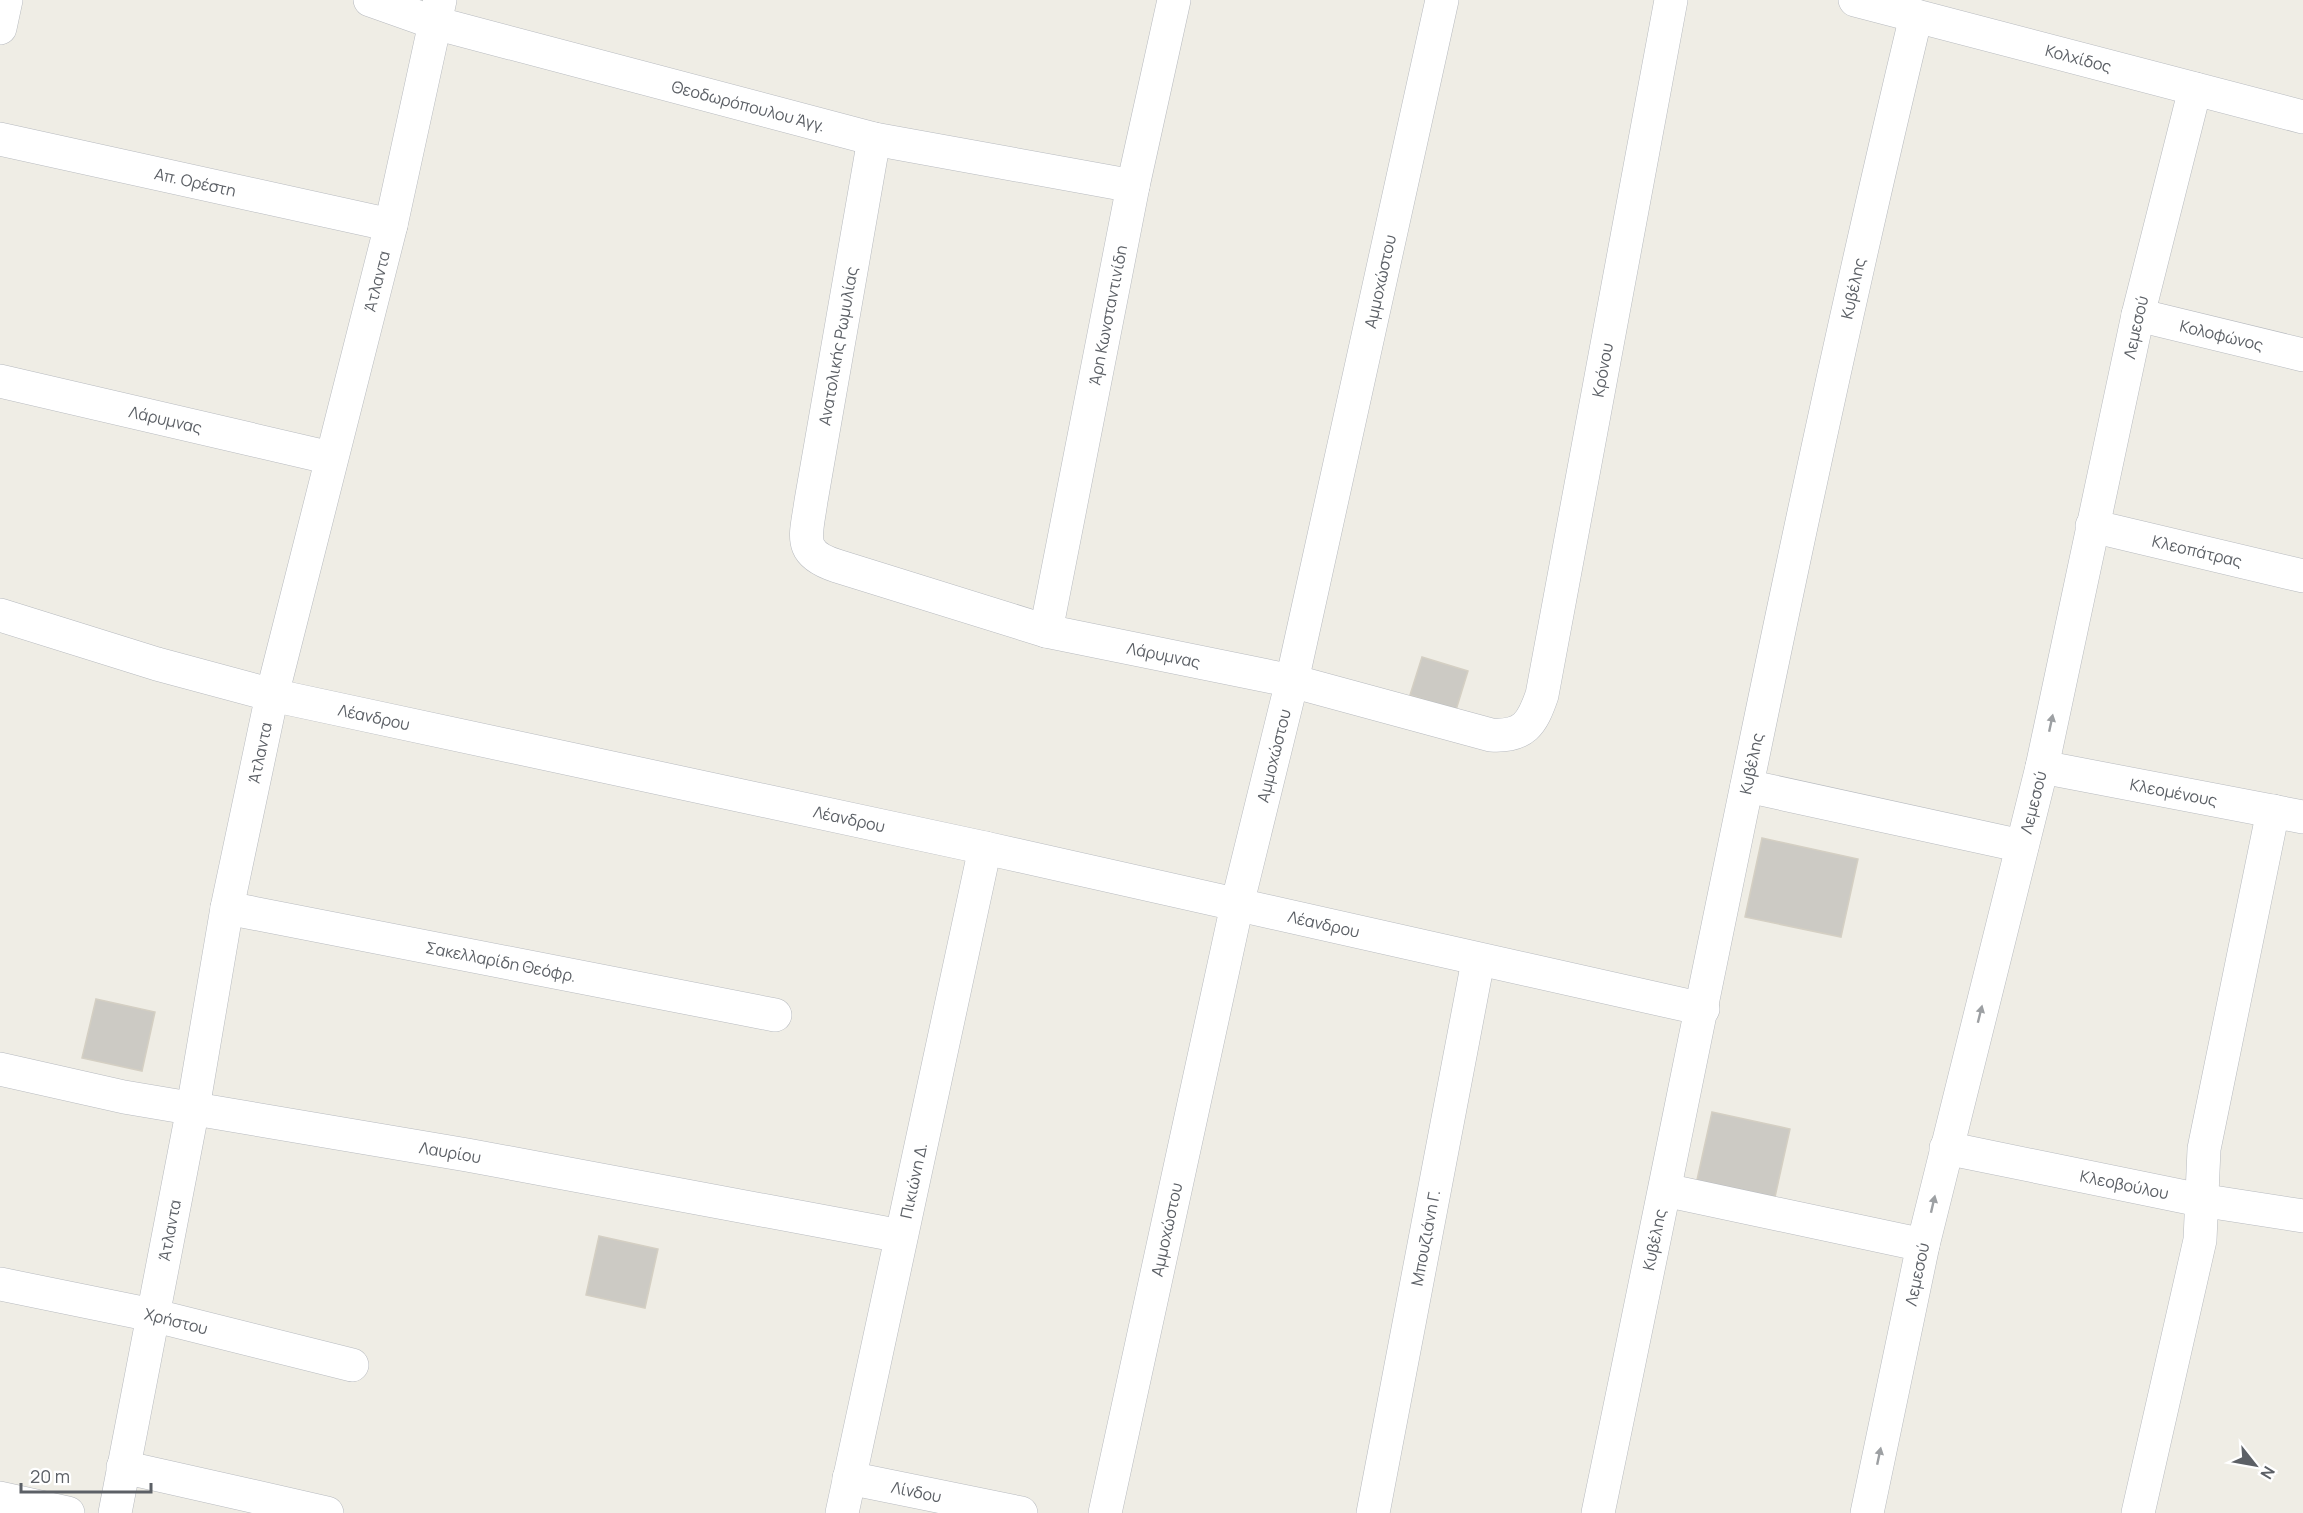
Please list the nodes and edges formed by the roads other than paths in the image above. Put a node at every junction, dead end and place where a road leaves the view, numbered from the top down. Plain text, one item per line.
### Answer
1 (6, 0) edge
2 (370, 0) edge
3 (1174, 0) edge
4 (1442, 0) edge
5 (1671, 0) edge
6 (1855, 0) edge
7 (437, 11) edge
8 (1916, 16) junction
9 (0, 28) edge
10 (2195, 89) junction
11 (2303, 117) edge
12 (0, 139) edge
13 (874, 139) junction
14 (1133, 186) junction
15 (391, 225) junction
16 (2138, 315) junction
17 (2303, 355) edge
18 (0, 381) edge
19 (331, 458) junction
20 (2092, 526) junction
21 (810, 554) joint
22 (2303, 576) edge
23 (0, 615) edge
24 (1046, 631) junction
25 (1292, 681) junction
26 (272, 695) junction
27 (1520, 732) joint
28 (2042, 767) junction
29 (1747, 786) junction
30 (2288, 814) edge
31 (2022, 846) junction
32 (985, 848) junction
33 (1236, 905) junction
34 (227, 908) junction
35 (1478, 961) junction
36 (1702, 1009) junction
37 (775, 1015) dead end
38 (0, 1069) edge
39 (193, 1108) junction
40 (1946, 1148) junction
41 (1665, 1190) junction
42 (2200, 1200) junction
43 (2303, 1216) edge
44 (901, 1236) junction
45 (1923, 1245) junction
46 (0, 1284) edge
47 (152, 1315) junction
48 (352, 1365) dead end
49 (123, 1467) junction
50 (849, 1478) junction
51 (0, 1498) edge
52 (68, 1513) edge
53 (115, 1513) edge
54 (327, 1513) edge
55 (842, 1513) edge
56 (1021, 1513) edge
57 (1105, 1513) edge
58 (1373, 1513) edge
59 (1599, 1513) edge
60 (1867, 1513) edge
61 (2138, 1513) edge

1 - 9 street
2 - 7 street, Θεοδωρόπουλου Άγγ.
3 - 14 street, Άρη Κωνσταντινίδη
4 - 25 street, Αμμοχώστου
5 - 27 street, Κρόνου
6 - 8 street, Κολχίδος
7 - 13 street, Θεοδωρόπουλου Άγγ.
7 - 15 street, Άτλαντα
8 - 10 street, Κολχίδος
8 - 29 street, Κυβέλης
10 - 11 street, Κολχίδος
10 - 16 street, Λεμεσού
12 - 15 street, Απ. Ορέστη
13 - 14 street, Θεοδωρόπουλου Άγγ.
13 - 21 street, Ανατολικής Ρωμυλίας
14 - 24 street, Άρη Κωνσταντινίδη
15 - 19 street, Άτλαντα
16 - 17 street, Κολοφώνος
16 - 20 street, Λεμεσού
18 - 19 street, Λάρυμνας
19 - 26 street, Άτλαντα
20 - 22 street, Κλεοπάτρας
28 -> 20 street, Λεμεσού
21 - 24 street, Λάρυμνας
23 - 26 street, Λέανδρου
24 - 25 street, Λάρυμνας
25 - 27 street, Λάρυμνας
25 - 33 street, Αμμοχώστου
26 - 32 street, Λέανδρου
26 - 34 street, Άτλαντα
28 - 30 street, Κλεομένους
28 - 31 street, Λεμεσού
29 - 31 street
29 - 36 street, Κυβέλης
30 - 42 street
40 -> 31 street, Λεμεσού
32 - 33 street, Λέανδρου
32 - 44 street, Πικιώνη Δ.
33 - 35 street, Λέανδρου
33 - 57 street, Αμμοχώστου
34 - 37 street, Σακελλαρίδη Θεόφρ.
34 - 39 street, Άτλαντα
35 - 36 street, Λέανδρου
35 - 58 street, Μπουζιάνη Γ.
36 - 41 street, Κυβέλης
38 - 39 street, Λαυρίου
39 - 44 street, Λαυρίου
39 - 47 street, Άτλαντα
40 - 42 street, Κλεοβούλου
45 -> 40 street, Λεμεσού
41 - 45 street
41 - 59 street, Κυβέλης
42 - 43 street, Κλεοβούλου
42 - 61 street
44 - 50 street, Πικιώνη Δ.
60 -> 45 street, Λεμεσού
46 - 47 street, Χρήστου
47 - 48 street, Χρήστου
47 - 49 street, Άτλαντα
49 - 53 street, Άτλαντα
49 - 54 street
50 - 55 street, Πικιώνη Δ.
50 - 56 street, Λίνδου
51 - 52 street

